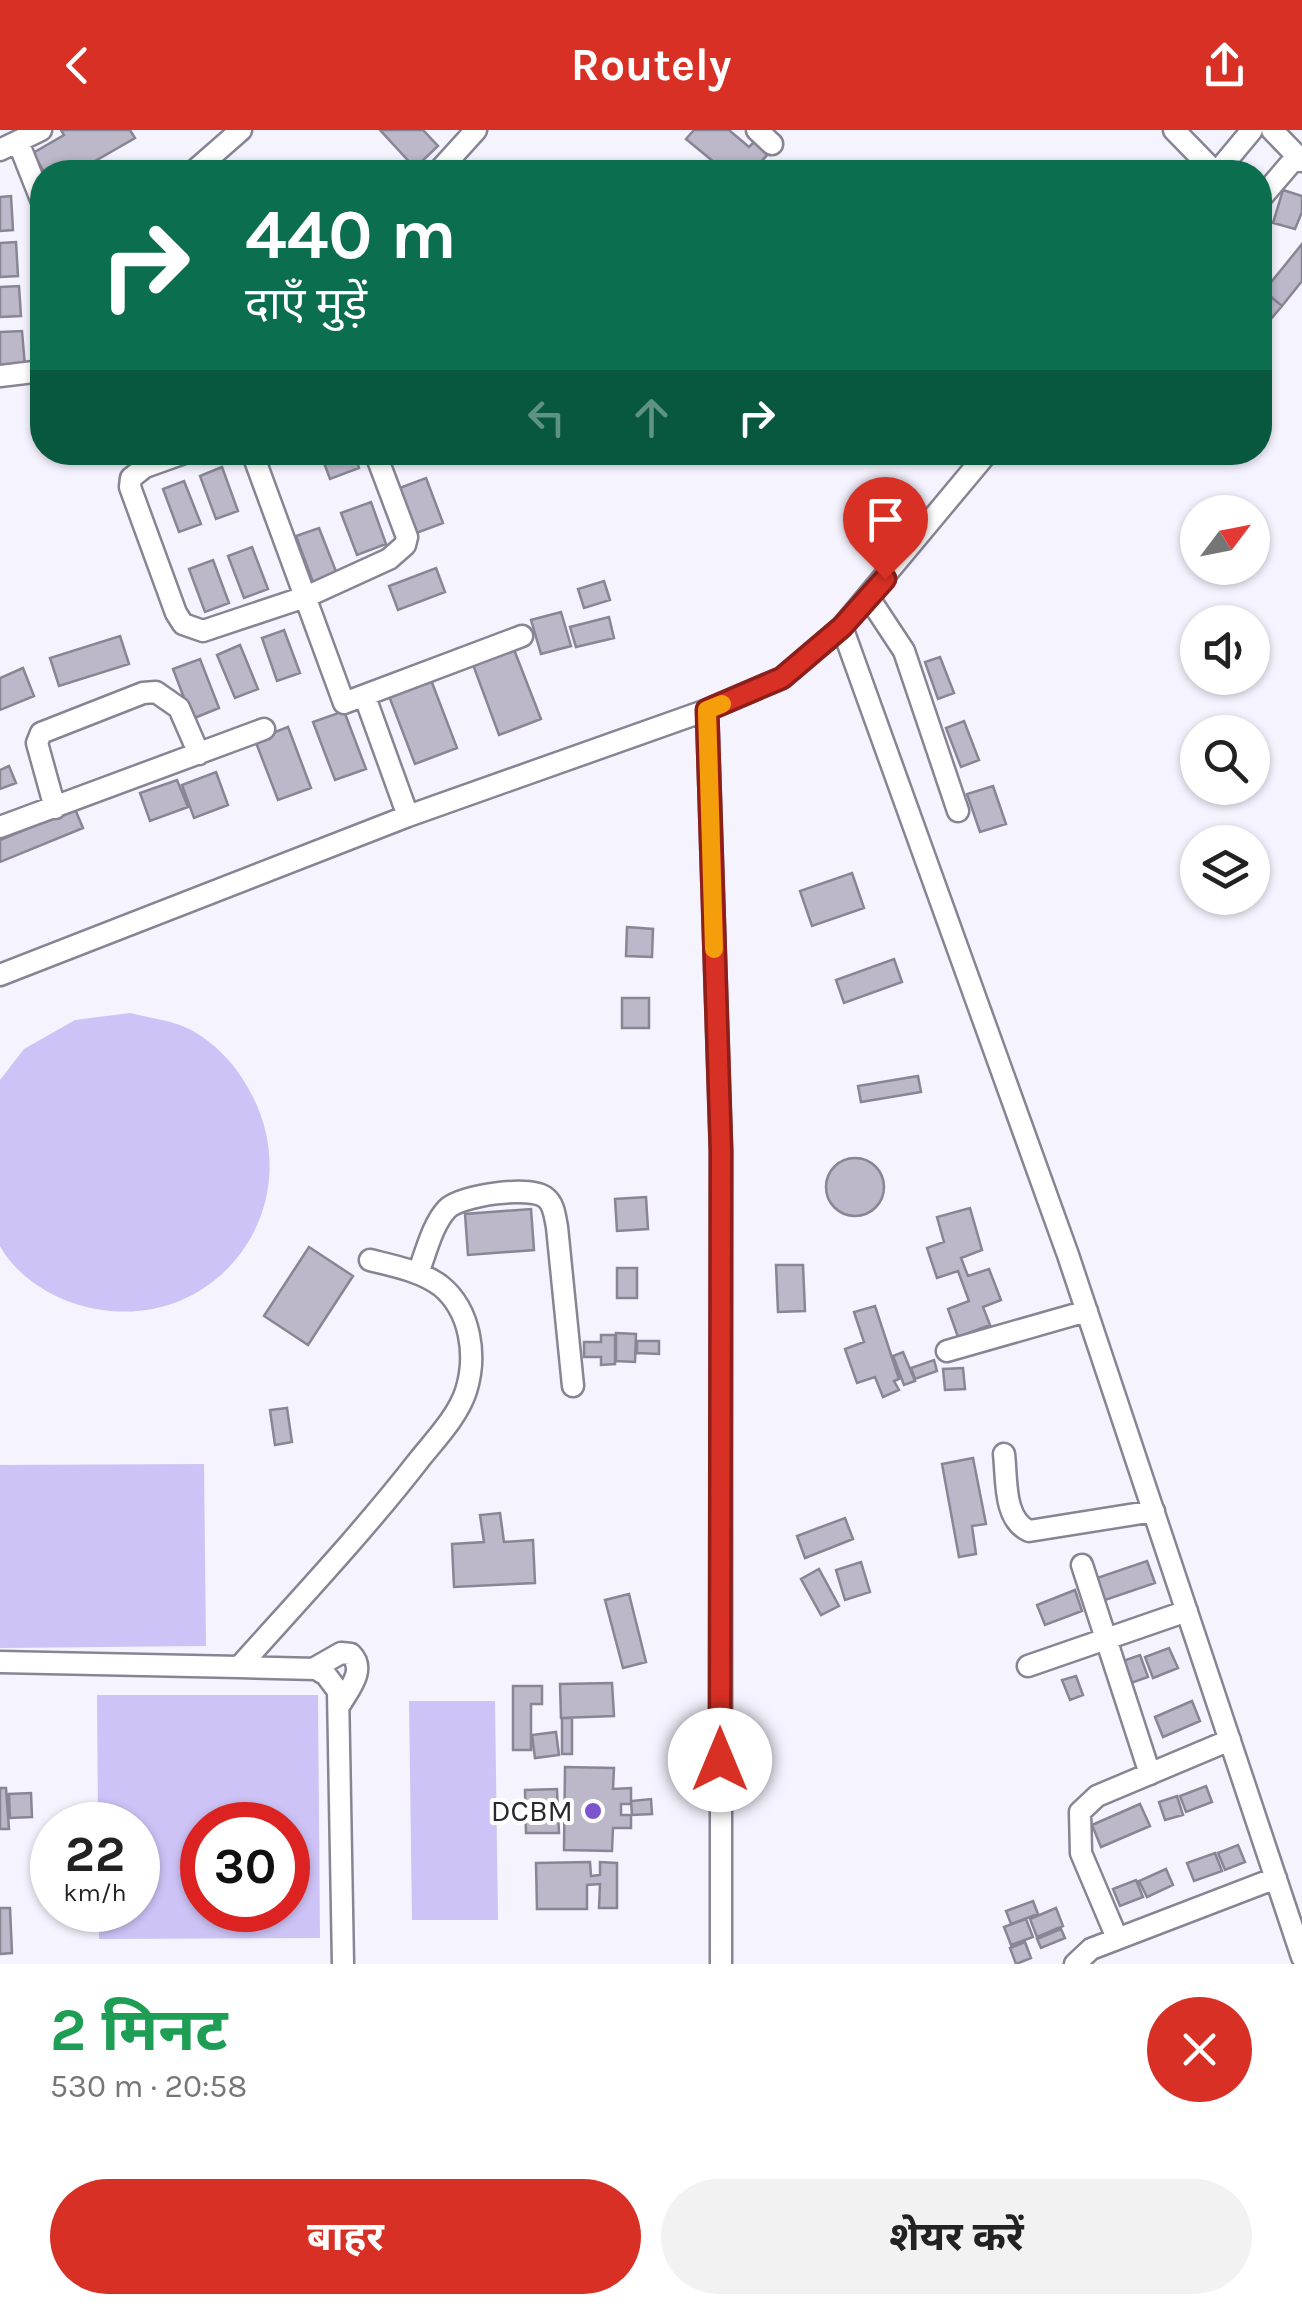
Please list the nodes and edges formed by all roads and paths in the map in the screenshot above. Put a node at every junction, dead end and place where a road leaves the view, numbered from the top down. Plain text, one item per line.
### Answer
1 (41, 130) edge
2 (240, 130) edge
3 (476, 130) edge
4 (1174, 130) edge
5 (1252, 130) edge
6 (1272, 130) edge
7 (10, 147) edge
8 (1300, 159) edge
9 (207, 160) edge
10 (449, 160) edge
11 (1204, 160) edge
12 (1226, 160) edge
13 (30, 181) edge
14 (1272, 187) edge
15 (30, 372) edge
16 (0, 376) edge
17 (153, 465) edge
18 (257, 465) edge
19 (379, 465) edge
20 (975, 465) edge
21 (308, 596) junction
22 (868, 598) junction
23 (842, 627) junction
24 (522, 636) dead end
25 (365, 697) junction
26 (707, 710) junction
27 (264, 729) dead end
28 (199, 754) junction
29 (55, 808) junction
30 (958, 811) dead end
31 (408, 816) junction
32 (0, 827) edge
33 (0, 974) edge
34 (370, 1260) dead end
35 (418, 1273) junction
36 (1087, 1310) junction
37 (947, 1351) dead end
38 (573, 1386) dead end
39 (1004, 1454) dead end
40 (1154, 1511) junction
41 (1082, 1566) dead end
42 (1187, 1611) junction
43 (1105, 1640) junction
44 (0, 1662) edge
45 (1028, 1666) dead end
46 (239, 1667) junction
47 (313, 1669) junction
48 (340, 1703) junction
49 (1230, 1740) junction
50 (1150, 1774) junction
51 (1276, 1878) junction
52 (1116, 1938) junction
53 (1302, 1957) edge
54 (343, 1964) edge
55 (721, 1964) edge
56 (1076, 1964) edge

1 - 7 street
2 - 9 street
3 - 10 street
4 - 11 street
5 - 12 street
6 - 8 street
7 - 13 street
8 - 14 street
15 - 16 street
17 - 21 street
18 - 21 street
19 - 21 street
20 - 22 street
21 - 25 street
22 - 23 street
22 - 30 street
23 - 26 street
23 - 36 street
24 - 25 street
25 - 31 street
26 - 31 street
26 - 55 street
27 - 28 street
28 - 29 street
28 - 29 street
29 - 32 street
31 - 33 street
34 - 35 street
35 - 38 street
35 - 46 street
36 - 37 street
36 - 40 street
39 - 40 street
40 - 42 street
41 - 43 street
42 - 43 street
42 - 49 street
43 - 45 street
43 - 50 street
44 - 46 street
46 - 47 street
47 - 48 street
47 - 48 street
48 - 54 street
49 - 50 street
49 - 51 street
50 - 52 street
51 - 52 street
51 - 53 street
52 - 56 street

